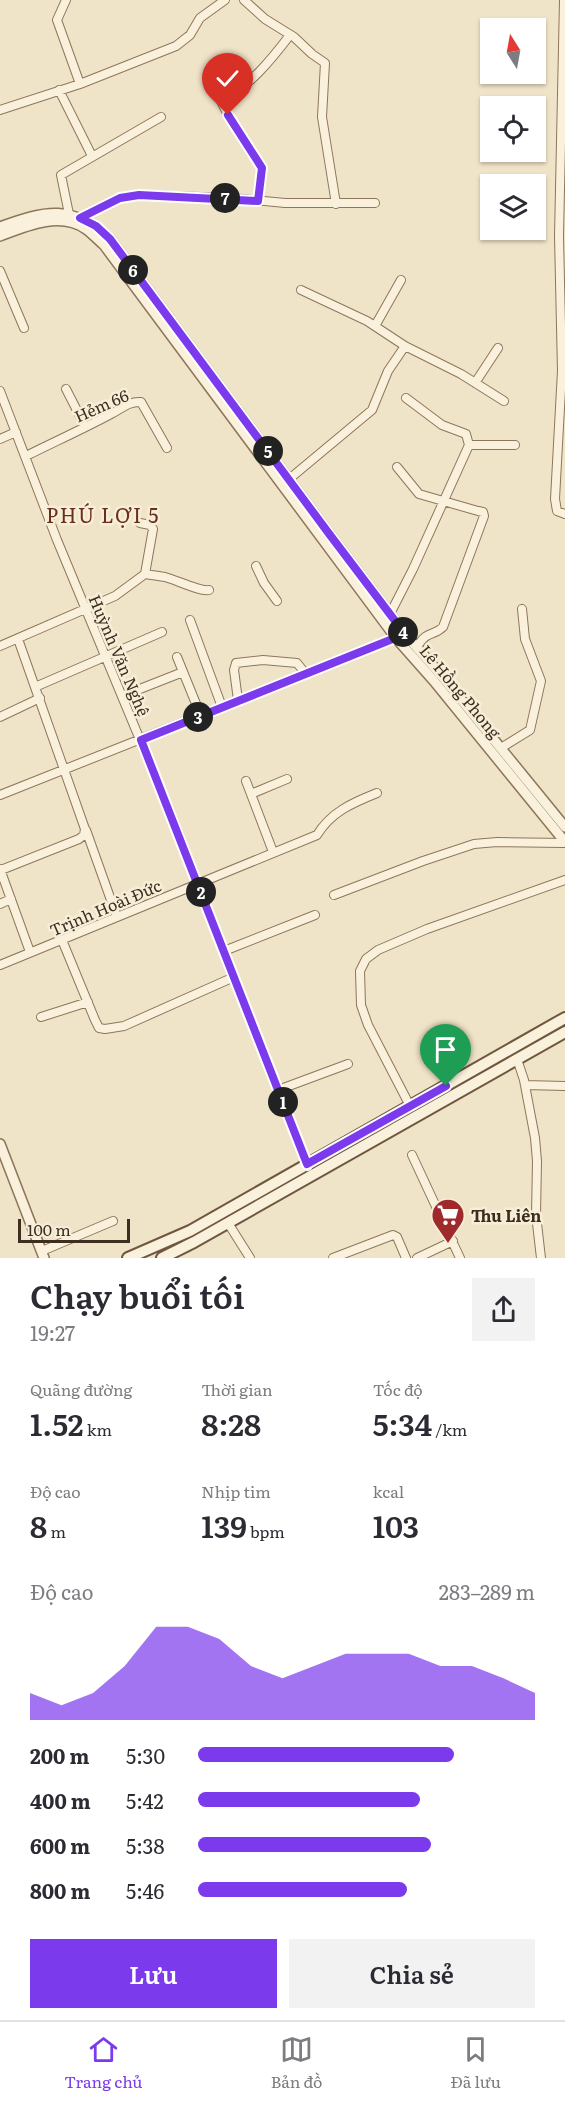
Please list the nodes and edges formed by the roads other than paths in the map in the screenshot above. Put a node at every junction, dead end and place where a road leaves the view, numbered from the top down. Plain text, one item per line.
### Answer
1 (66, 0) edge
2 (225, 0) edge
3 (244, 0) edge
4 (564, 0) edge
5 (290, 34) junction
6 (80, 84) junction
7 (59, 90) junction
8 (0, 110) edge
9 (160, 117) dead end
10 (92, 156) junction
11 (258, 201) junction
12 (375, 203) dead end
13 (336, 204) junction
14 (69, 214) junction
15 (80, 218) junction
16 (0, 227) edge
17 (0, 236) edge
18 (0, 271) edge
19 (401, 280) dead end
20 (563, 281) edge
21 (302, 290) dead end
22 (375, 326) junction
23 (24, 328) dead end
24 (405, 346) junction
25 (498, 348) dead end
26 (564, 371) edge
27 (476, 383) junction
28 (66, 389) dead end
29 (0, 391) edge
30 (406, 398) dead end
31 (504, 400) dead end
32 (85, 426) junction
33 (16, 432) junction
34 (0, 439) edge
35 (469, 445) junction
36 (515, 445) dead end
37 (167, 448) dead end
38 (26, 456) junction
39 (397, 467) dead end
40 (288, 480) junction
41 (444, 502) junction
42 (565, 514) edge
43 (140, 523) dead end
44 (256, 566) dead end
45 (145, 574) junction
46 (209, 591) dead end
47 (277, 601) dead end
48 (86, 609) junction
49 (522, 609) dead end
50 (390, 614) junction
51 (190, 620) dead end
52 (162, 632) dead end
53 (400, 636) junction
54 (18, 639) junction
55 (0, 646) edge
56 (417, 647) junction
57 (105, 655) junction
58 (177, 657) dead end
59 (183, 672) junction
60 (305, 673) junction
61 (35, 687) junction
62 (122, 696) junction
63 (40, 698) junction
64 (238, 700) junction
65 (222, 707) junction
66 (201, 716) junction
67 (0, 717) edge
68 (141, 740) junction
69 (501, 748) junction
70 (65, 768) junction
71 (287, 779) dead end
72 (246, 781) dead end
73 (377, 793) dead end
74 (251, 794) junction
75 (0, 795) edge
76 (565, 827) edge
77 (85, 829) junction
78 (565, 842) edge
79 (273, 852) junction
80 (0, 870) edge
81 (565, 880) edge
82 (197, 883) junction
83 (334, 894) dead end
84 (12, 899) junction
85 (0, 904) edge
86 (315, 915) dead end
87 (117, 917) junction
88 (62, 940) junction
89 (224, 951) junction
90 (30, 952) junction
91 (0, 965) edge
92 (234, 977) junction
93 (88, 1002) junction
94 (41, 1017) dead end
95 (565, 1018) edge
96 (565, 1032) edge
97 (517, 1059) junction
98 (348, 1064) dead end
99 (525, 1085) junction
100 (565, 1086) edge
101 (278, 1090) junction
102 (410, 1106) junction
103 (0, 1144) edge
104 (412, 1155) dead end
105 (310, 1169) junction
106 (113, 1221) dead end
107 (228, 1223) junction
108 (453, 1241) junction
109 (149, 1252) edge
110 (43, 1254) edge
111 (128, 1258) edge
112 (161, 1258) edge
113 (250, 1258) edge
114 (333, 1258) edge
115 (406, 1258) edge
116 (417, 1258) edge
117 (460, 1258) edge
118 (541, 1258) edge

1 - 6 street
2 - 6 street
3 - 5 street
4 - 20 street
5 - 11 street
5 - 13 street
6 - 7 street
7 - 8 street
7 - 10 street
9 - 10 street
10 - 14 street
11 - 13 street
11 - 15 street
12 - 13 street
14 - 15 street, Lê Hồng Phong
14 - 16 street, Lê Hồng Phong
15 - 40 street, Lê Hồng Phong
17 - 53 street, Lê Hồng Phong
18 - 23 street
19 - 22 street
20 - 26 street
21 - 22 street
22 - 24 street
24 - 27 street
24 - 40 street
25 - 27 street
26 - 42 street
27 - 31 street
28 - 32 street
29 - 33 street, Huỳnh Văn Nghệ
30 - 35 street
32 - 37 street, Hẻm 66
32 - 38 street, Hẻm 66
33 - 34 street
33 - 38 street, Huỳnh Văn Nghệ
35 - 36 street
35 - 41 street
38 - 48 street, Huỳnh Văn Nghệ
39 - 41 street
40 - 50 street, Lê Hồng Phong
41 - 50 street
41 - 56 street
43 - 45 street
44 - 47 street
45 - 46 street
45 - 48 street
48 - 54 street
48 - 57 street, Huỳnh Văn Nghệ
49 - 69 street
50 - 53 street, Lê Hồng Phong
51 - 65 street
52 - 57 street
53 - 56 street, Lê Hồng Phong
53 - 60 street
53 - 78 street, Lê Hồng Phong
54 - 55 street
54 - 61 street
56 - 69 street, Lê Hồng Phong
57 - 61 street
57 - 62 street, Huỳnh Văn Nghệ
58 - 59 street
59 - 62 street
59 - 66 street
60 - 64 street
60 - 64 street
61 - 63 street
62 - 68 street, Huỳnh Văn Nghệ
63 - 67 street
63 - 70 street
64 - 65 street
65 - 66 street
66 - 68 street
68 - 70 street
68 - 82 street, Huỳnh Văn Nghệ
69 - 76 street, Lê Hồng Phong
70 - 75 street
70 - 77 street
71 - 74 street
72 - 74 street
73 - 79 street, Trịnh Hoài Đức
74 - 79 street
77 - 80 street
77 - 87 street
78 - 83 street
79 - 82 street, Trịnh Hoài Đức
80 - 84 street
81 - 102 street
82 - 87 street, Trịnh Hoài Đức
82 - 89 street, Huỳnh Văn Nghệ
84 - 85 street
84 - 90 street
86 - 89 street
87 - 88 street, Trịnh Hoài Đức
88 - 90 street, Trịnh Hoài Đức
88 - 93 street
89 - 92 street, Huỳnh Văn Nghệ
90 - 91 street, Trịnh Hoài Đức
92 - 93 street
92 - 101 street, Huỳnh Văn Nghệ
93 - 94 street
95 - 102 main road
96 - 97 main road
97 - 99 street
97 - 105 main road
98 - 101 street
99 - 100 street
99 - 118 street
101 - 105 street, Huỳnh Văn Nghệ
102 - 105 main road
103 - 110 street
104 - 108 street
105 - 107 main road
105 - 109 main road
106 - 110 street
107 - 112 main road
107 - 113 street
108 - 116 street
108 - 117 street
109 - 111 main road
109 - 112 street
114 - 115 street

